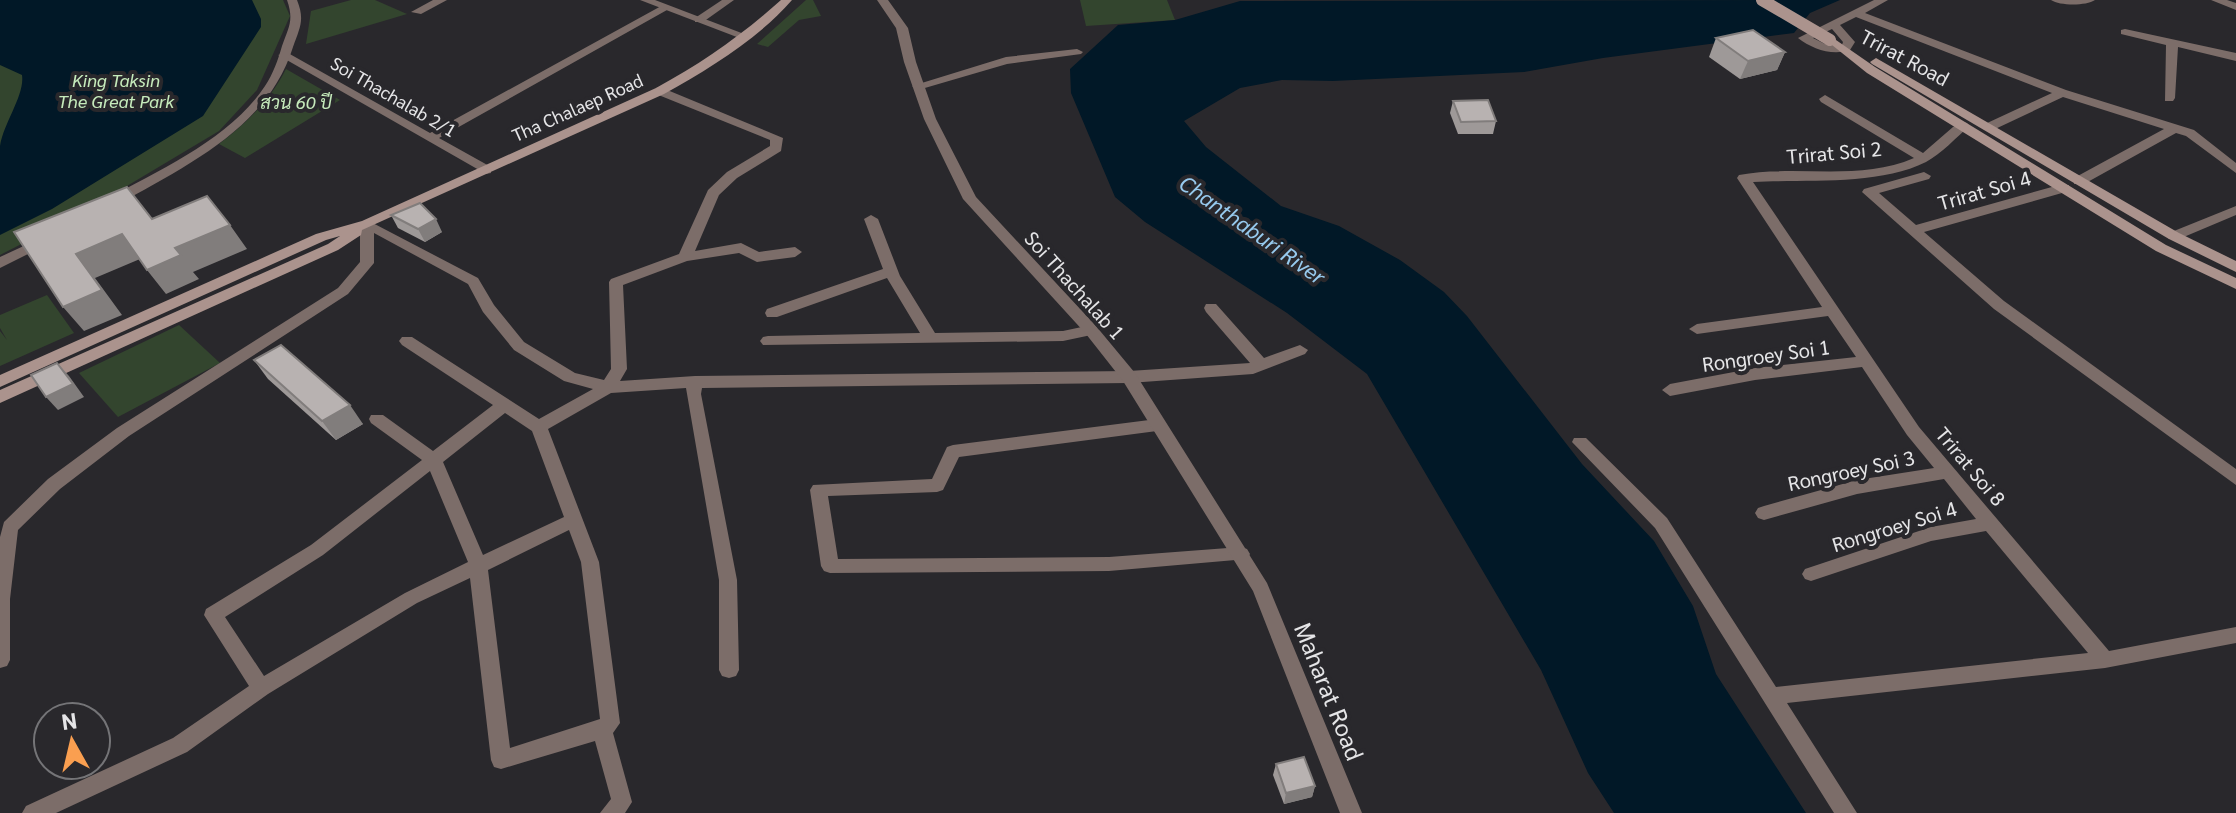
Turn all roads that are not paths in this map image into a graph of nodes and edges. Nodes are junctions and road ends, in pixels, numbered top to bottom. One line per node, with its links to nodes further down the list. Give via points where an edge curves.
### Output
1 (292, 0): 23 (street, via 298,16)
2 (442, 0): 14 (street)
3 (645, 0): 13 (street)
4 (729, 0): 16 (street)
5 (787, 0): 19 (main road, Tha Chalaep Road)
6 (882, 0): 25 (street, Soi Thachalab 1, via 902,28)
7 (1762, 0): 21 (main road, Trirat Road, bridge)
8 (1883, 0): 15 (street)
9 (2056, 0): 10 (street)
10 (2090, 0)
11 (2216, 0): 12 (street)
12 (2236, 7)
13 (663, 8): 16 (street); 33 (street)
14 (417, 12)
15 (1855, 13): 17 (street); 27 (street)
16 (699, 20): 19 (street)
17 (1833, 23): 21 (street, via 1849,42); 21 (street, via 1804,38 1822,47)
18 (2125, 32): 20 (street)
19 (746, 37): 26 (main road, Tha Chalaep Road)
20 (2172, 44): 24 (street); 28 (street)
21 (1839, 45): 30 (main road, Trirat Road); 31 (main road, Trirat Road)
22 (1077, 52): 25 (street, via 1006,61)
23 (284, 55): 33 (street, Soi Thachalab 2/1); 42 (street, via 269,89 232,128)
24 (2236, 57)
25 (918, 86): 58 (street, Soi Thachalab 1, via 970,199)
26 (660, 91): 36 (main road, Tha Chalaep Road); 49 (street, via 777,138 776,148 713,193)
27 (2062, 93): 31 (street); 32 (street)
28 (2169, 98)
29 (1825, 99): 34 (street)
30 (1963, 126): 34 (street, Trirat Soi 2); 40 (main road, Trirat Road)
31 (1989, 127): 39 (main road, Trirat Road)
32 (2175, 128): 35 (street, via 2190,133); 39 (street)
33 (431, 137): 36 (street, Soi Thachalab 2/1)
34 (1923, 158): 38 (street, Trirat Soi 2, via 1880,170)
35 (2236, 169)
36 (486, 170): 44 (main road, Tha Chalaep Road)
37 (1924, 176): 45 (street, via 1869,192)
38 (1744, 178): 55 (street, Trirat Soi 8)
39 (2079, 181): 47 (main road, Trirat Road)
40 (2064, 188): 45 (street, Trirat Soi 4); 53 (main road, Trirat Road, via 2161,248)
41 (2236, 210): 47 (street)
42 (94, 213)
43 (871, 219): 52 (street)
44 (367, 224): 66 (main road, Tha Chalaep Road, via 321,237); 68 (street, via 473,281 519,346 570,377); 70 (main road, Tha Chalaep Road, via 333,247); 87 (street, via 367,263 343,291 123,432 54,484 10,527)
45 (1915, 230): 78 (street, via 1999,305)
46 (55, 235): 50 (street)
47 (2174, 236): 51 (main road, Trirat Road)
48 (795, 252): 49 (street, via 761,258 733,248)
49 (685, 257): 68 (street, via 616,282 619,369)
50 (0, 263)
51 (2236, 267)
52 (891, 271): 56 (street); 59 (street)
53 (2236, 284)
54 (1211, 308): 64 (street)
55 (1834, 310): 57 (street); 63 (street, Trirat Soi 8)
56 (772, 313)
57 (1697, 329)
58 (1091, 330): 59 (street, via 1063,336); 65 (street, Soi Thachalab 1)
59 (930, 338): 61 (street)
60 (407, 341): 71 (street)
61 (768, 341)
62 (1300, 350): 64 (street)
63 (1868, 361): 69 (street, Rongroey Soi 1); 77 (street, Trirat Soi 8, via 1913,431)
64 (1261, 365): 65 (street)
65 (1129, 377): 67 (street); 73 (street, Soi Thachalab 1)
66 (0, 381)
67 (695, 382): 68 (street); 89 (street, via 728,580)
68 (608, 387): 74 (street)
69 (1670, 390)
70 (0, 397)
71 (503, 406): 74 (street); 76 (street)
72 (377, 419): 76 (street)
73 (1157, 425): 82 (street, Soi Thachalab 1); 82 (street, via 953,451 937,485 819,490 830,566 1109,564)
74 (539, 427): 80 (street)
75 (1580, 442): 91 (street, via 1661,523)
76 (434, 460): 83 (street); 90 (street, via 317,550 213,615)
77 (1948, 472): 79 (street, Rongroey Soi 3, via 1857,487); 81 (street, Trirat Soi 8)
78 (2236, 478)
79 (1764, 513)
80 (574, 520): 83 (street); 92 (street, via 590,562 610,723)
81 (1990, 523): 84 (street, Rongroey Soi 4, via 1931,534); 88 (street, Trirat Soi 8)
82 (1241, 554): 85 (street, Soi Thachalab 1)
83 (478, 565): 90 (street, via 411,598); 92 (street, via 501,760)
84 (1811, 574)
85 (1261, 588): 95 (street, Maharat Road)
86 (2236, 635): 88 (street)
87 (0, 660)
88 (2105, 660): 91 (street)
89 (729, 670)
90 (261, 688): 93 (street, via 180,745)
91 (1772, 696): 96 (street)
92 (602, 730): 94 (street, via 622,802)
93 (33, 813)
94 (611, 813)
95 (1351, 813)
96 (1846, 813)

